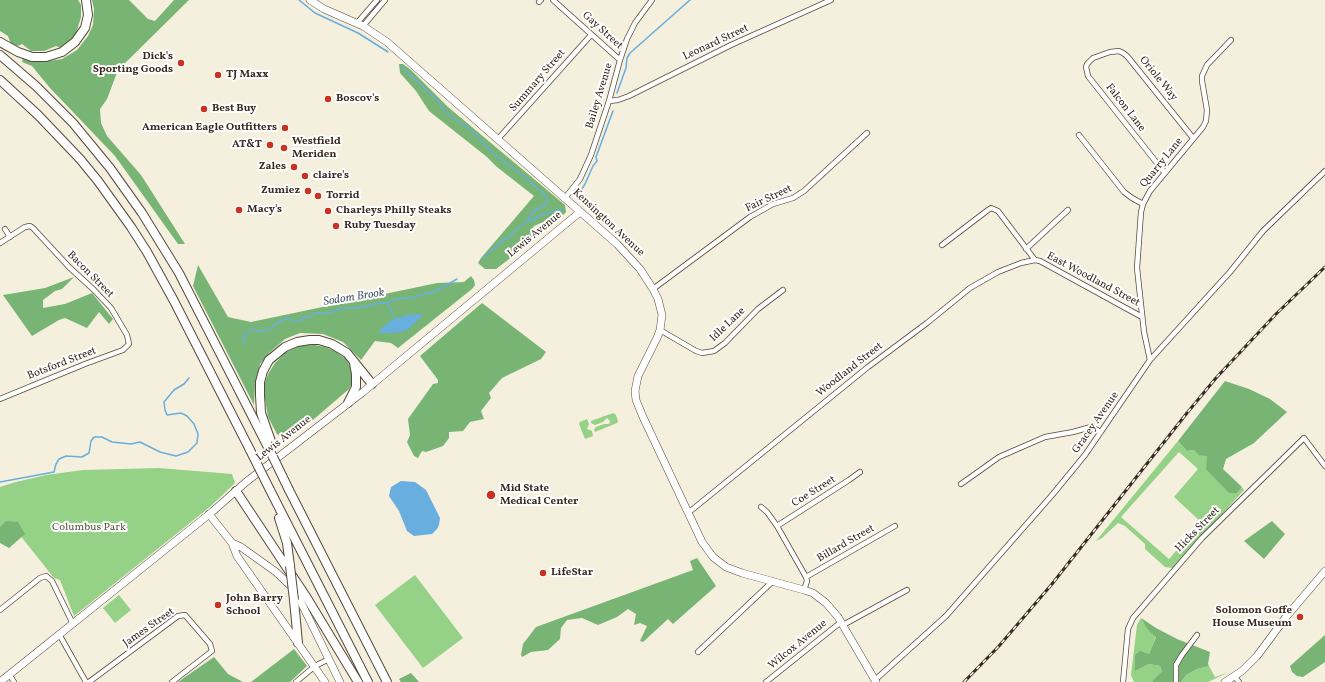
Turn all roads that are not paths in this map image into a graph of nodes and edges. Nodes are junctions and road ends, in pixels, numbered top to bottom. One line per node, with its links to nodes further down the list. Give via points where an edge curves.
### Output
1 (86, 0): 11 (highway, via 88,12 85,28 75,42 62,52 46,57 32,57)
2 (310, 0): 8 (main road, Kensington Avenue)
3 (377, 0): 8 (street)
4 (385, 0): 8 (street)
5 (553, 0): 9 (street, Gay Street)
6 (652, 0): 14 (street, Bailey Avenue, via 631,30)
7 (832, 0): 16 (street, Leonard Street, via 731,45 629,96)
8 (360, 25): 20 (main road, Kensington Avenue, via 388,42)
9 (591, 35): 14 (street, Gay Street); 20 (street, Summary Street)
10 (1231, 40): 19 (street, Quarry Lane, via 1204,70 1202,81 1207,116 1203,127)
11 (0, 42)
12 (0, 55): 44 (highway, via 36,86 72,123 110,168 142,212 177,269)
13 (1099, 56): 19 (street, Oriole Way, via 1115,51 1127,56); 22 (street, Falcon Lane, via 1087,64 1088,76)
14 (620, 60): 16 (street, Bailey Avenue)
15 (0, 80): 49 (highway, bridge, via 80,159 131,227 174,301)
16 (609, 101): 23 (street, Bailey Avenue, via 586,166 578,182)
17 (867, 133): 33 (street, Fair Street, via 804,191 750,217)
18 (1079, 135): 24 (street, via 1124,192)
19 (1193, 138): 22 (street, Quarry Lane)
20 (498, 139): 23 (main road, Kensington Avenue)
21 (1325, 171): 39 (street, Gracey Avenue, via 1263,232)
22 (1164, 172): 24 (street, Quarry Lane)
23 (565, 198): 26 (main road, Kensington Avenue)
24 (1143, 204): 35 (street, Quarry Lane, via 1137,261)
25 (1068, 210): 31 (street)
26 (580, 212): 33 (main road, Kensington Avenue, via 629,256); 40 (main road, Lewis Avenue)
27 (5, 229): 28 (street)
28 (10, 237): 29 (street); 37 (street, Bacon Street, via 25,227 33,228 110,308 127,335)
29 (0, 243)
30 (942, 245): 31 (street, via 991,208 998,211)
31 (1026, 249): 32 (street)
32 (1035, 260): 35 (street, East Woodland Street, via 1045,263); 51 (street, Woodland Street, via 998,272 970,288)
33 (653, 289): 36 (main road, Kensington Avenue, via 661,307)
34 (783, 290): 36 (street, Idle Lane, via 758,309 714,351 696,351)
35 (1142, 317): 39 (street, Quarry Lane)
36 (660, 330): 51 (main road, Kensington Avenue, via 638,376 636,400)
37 (128, 344): 41 (street, Botsford Street, via 123,350)
38 (353, 360): 40 (highway); 42 (highway, via 356,385); 44 (highway, via 336,346 316,340 297,342 277,352 264,369 260,386)
39 (1150, 360): 43 (street, Gracey Avenue)
40 (372, 384): 42 (main road, Lewis Avenue)
41 (0, 399)
42 (348, 403): 48 (main road, Lewis Avenue)
43 (1101, 432): 47 (street, via 1091,427 1045,437 999,458); 72 (street, Gracey Avenue, via 1053,494 946,616)
44 (266, 438): 82 (highway, bridge, via 273,449 272,457)
45 (1325, 466): 84 (street, Hicks Street, via 1304,438 1202,538 1133,618 1128,629)
46 (860, 472): 53 (street, Coe Street)
47 (961, 484)
48 (236, 491): 52 (main road, Lewis Avenue); 80 (highway, via 307,598)
49 (270, 493): 66 (highway, bridge, via 284,533); 81 (highway)
50 (761, 507): 53 (street)
51 (688, 513): 58 (main road, Kensington Avenue, via 707,550 719,562 734,570)
52 (209, 514): 55 (main road); 63 (main road, Lewis Avenue)
53 (777, 526): 57 (street)
54 (895, 526): 57 (street, Billard Street)
55 (232, 543): 66 (main road, via 235,552); 68 (main road, via 245,549 292,586)
56 (1325, 571): 71 (main road)
57 (806, 577): 59 (street)
58 (773, 581): 59 (main road, Kensington Avenue); 67 (street)
59 (804, 590): 62 (main road, Kensington Avenue, via 826,603)
60 (907, 590): 62 (street, Wilcox Avenue)
61 (0, 610): 63 (street, via 46,576 52,580)
62 (842, 623): 72 (main road, Kensington Avenue); 83 (street, Wilcox Avenue)
63 (73, 624): 64 (main road, Lewis Avenue)
64 (59, 634): 70 (main road, Lewis Avenue); 75 (street)
65 (1197, 635): 85 (street, via 1176,665)
66 (298, 643): 69 (main road)
67 (698, 652)
68 (329, 660): 69 (street); 79 (main road)
69 (315, 666): 77 (street); 78 (main road)
70 (9, 674): 73 (main road, Lewis Avenue); 74 (street)
71 (1237, 679): 86 (main road)
72 (875, 681)
73 (0, 682)
74 (14, 682)
75 (88, 682): 76 (street, James Street, via 182,615 188,617 210,644 212,651)
76 (172, 682)
77 (296, 682)
78 (325, 682)
79 (340, 682)
80 (358, 682)
81 (368, 682)
82 (387, 682)
83 (766, 682)
84 (1123, 682)
85 (1176, 682)
86 (1224, 682)

